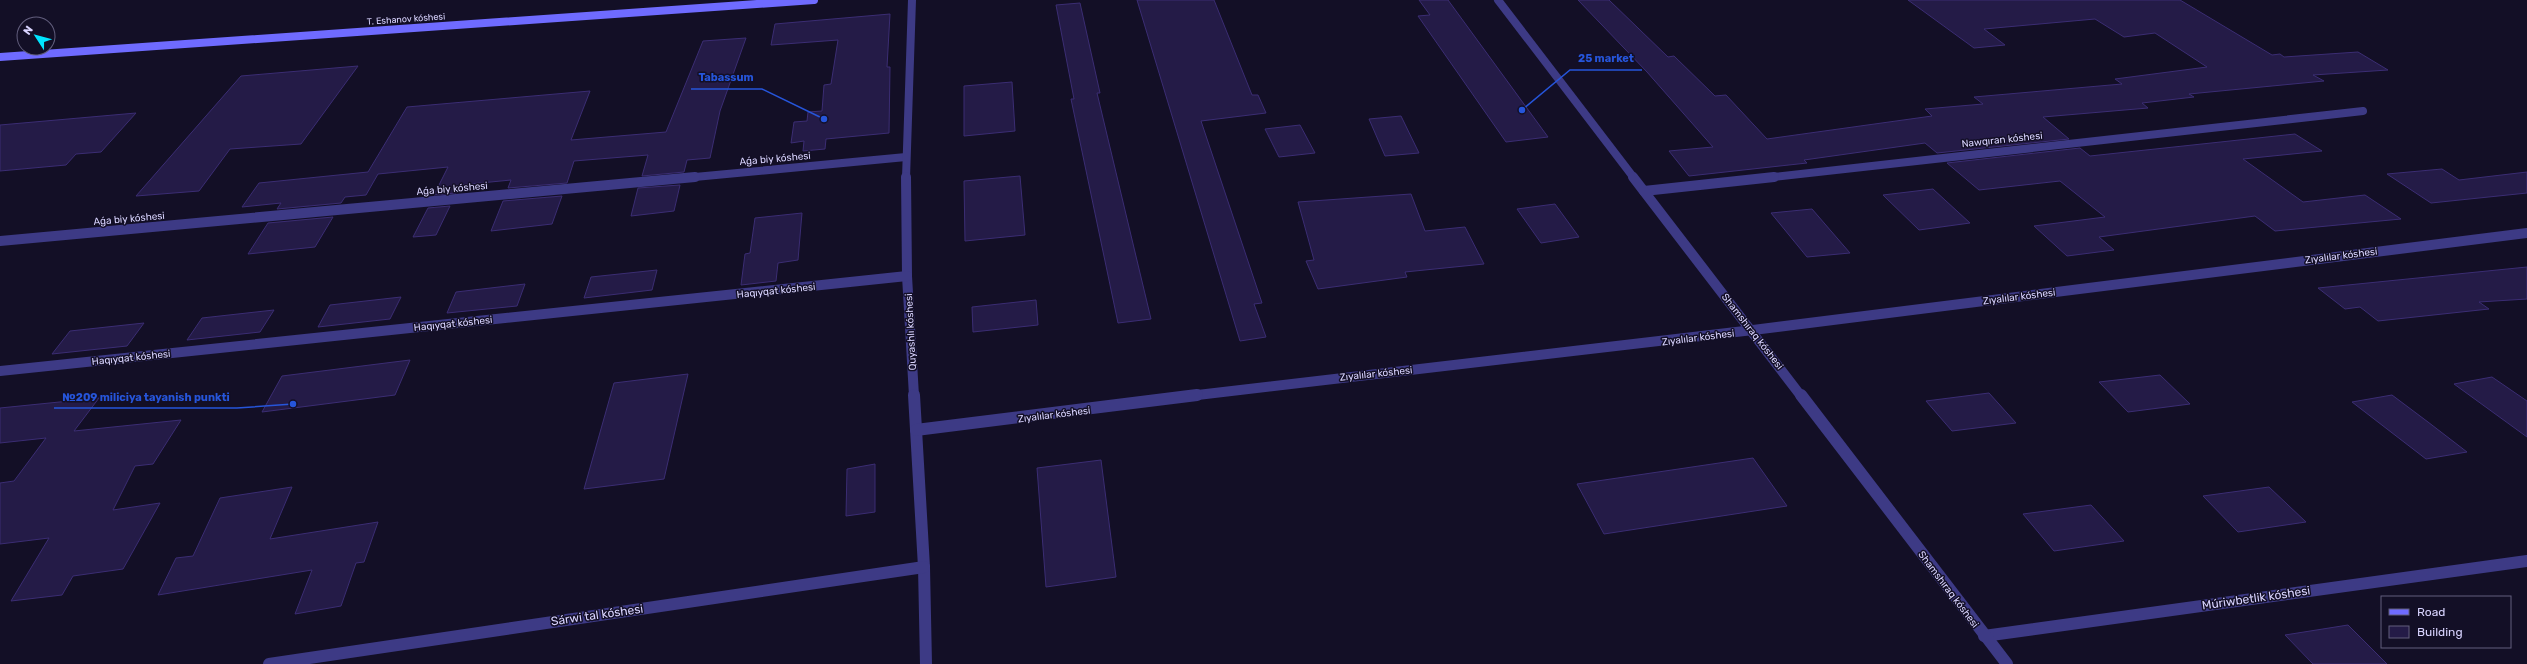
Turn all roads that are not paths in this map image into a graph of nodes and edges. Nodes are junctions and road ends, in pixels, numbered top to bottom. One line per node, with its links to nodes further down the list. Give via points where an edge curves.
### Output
1 (814, 0): 4 (main road, T. Eshanov kóshesi)
2 (912, 0): 6 (street, Quyashlı kóshesi)
3 (1498, 0): 7 (street, Shamshıraq kóshesi)
4 (0, 56)
5 (2364, 111): 7 (street, Nawqıran kóshesi)
6 (906, 157): 9 (street, Aǵa biy kóshesi); 10 (street, Quyashlı kóshesi)
7 (1644, 190): 11 (street, Shamshıraq kóshesi)
8 (2527, 233): 11 (street, Zıyalılar kóshesi)
9 (0, 241)
10 (907, 276): 12 (street, Haqıyqat kóshesi); 13 (street, Quyashlı kóshesi)
11 (1753, 330): 13 (street, Zıyalılar kóshesi, via 1299,382); 16 (street, Shamshıraq kóshesi)
12 (0, 371)
13 (916, 430): 15 (street, Quyashlı kóshesi)
14 (2527, 561): 16 (street, Múriwbetlik kóshesi)
15 (924, 567): 17 (street, Sárwi tal kóshesi); 18 (street, Quyashlı kóshesi)
16 (1984, 636): 19 (street, Shamshıraq kóshesi)
17 (270, 664)
18 (926, 664)
19 (2007, 664)

